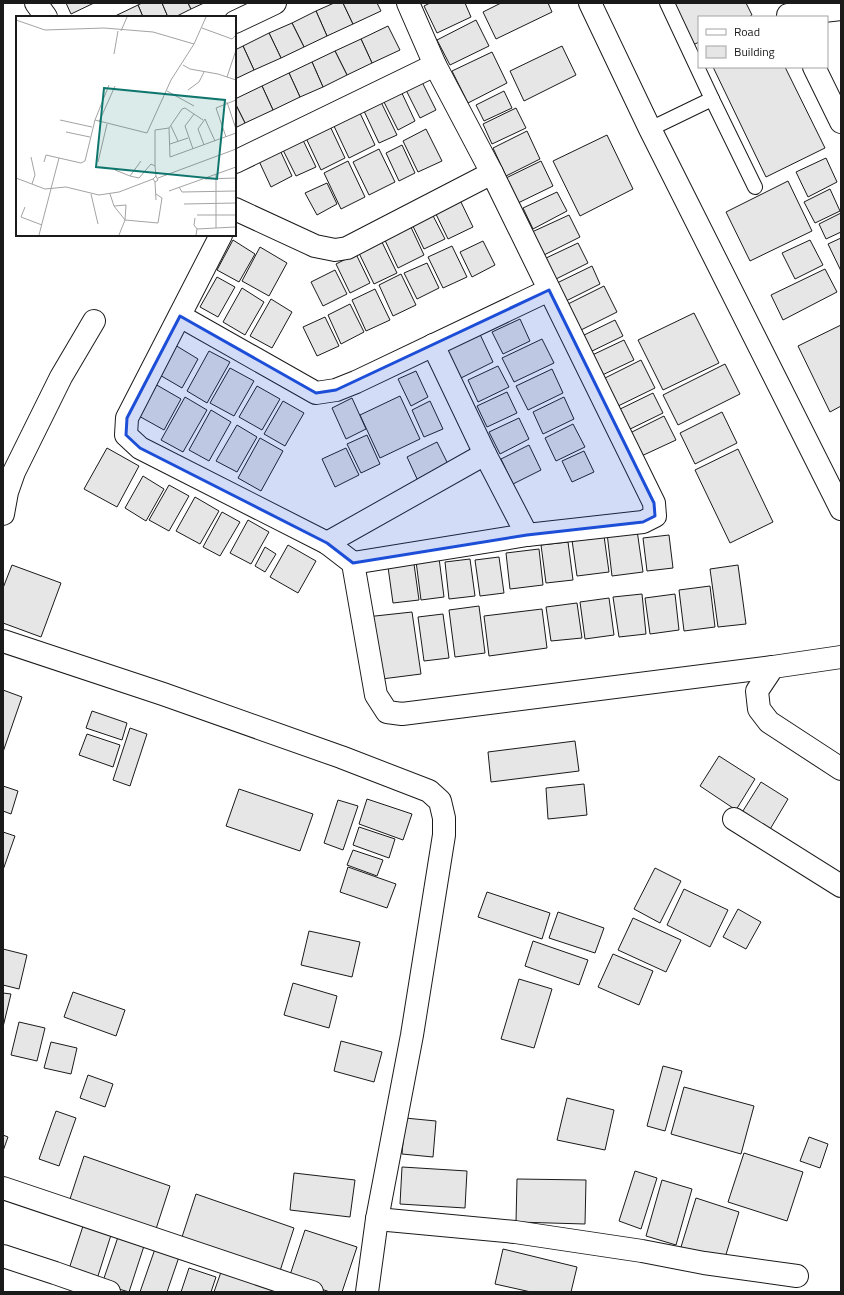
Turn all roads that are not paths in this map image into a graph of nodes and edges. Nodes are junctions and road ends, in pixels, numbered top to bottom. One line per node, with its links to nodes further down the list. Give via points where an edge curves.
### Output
1 (36, 3): 8 (street)
2 (276, 3): 9 (street)
3 (408, 3): 10 (street)
4 (590, 3): 14 (street)
5 (667, 3): 12 (lane)
6 (841, 9): 7 (street)
7 (787, 12)
8 (45, 16)
9 (236, 22)
10 (435, 65): 15 (street); 16 (street)
11 (814, 68): 13 (street)
12 (712, 99): 14 (lane); 17 (lane)
13 (841, 122)
14 (650, 129): 25 (street)
15 (236, 162)
16 (492, 173): 18 (street, via 347,248 335,250 315,246); 20 (street)
17 (755, 186)
18 (236, 209)
19 (220, 236): 21 (street)
20 (549, 290): 23 (street); 27 (street, via 654,503 655,516 643,522)
21 (180, 316): 23 (street, via 316,393 336,390); 28 (street, via 126,418 126,435 140,448)
22 (94, 320): 26 (street, via 61,377 14,472)
23 (433, 345): 24 (street)
24 (485, 454): 27 (street); 28 (street)
25 (841, 509)
26 (3, 514)
27 (527, 535): 29 (street)
28 (327, 544): 29 (street)
29 (353, 563): 32 (street, via 376,695 387,712 402,714)
30 (3, 641): 37 (street, via 341,756 429,790 440,801 444,835 412,1035)
31 (841, 657): 32 (street)
32 (773, 667): 33 (street, via 757,691 758,709 769,722)
33 (841, 769)
34 (734, 819): 35 (street)
35 (841, 886)
36 (3, 1188): 41 (street)
37 (377, 1219): 39 (street, via 515,1232); 42 (street)
38 (3, 1256): 40 (street)
39 (797, 1276)
40 (109, 1292)
41 (312, 1292)
42 (368, 1292)

